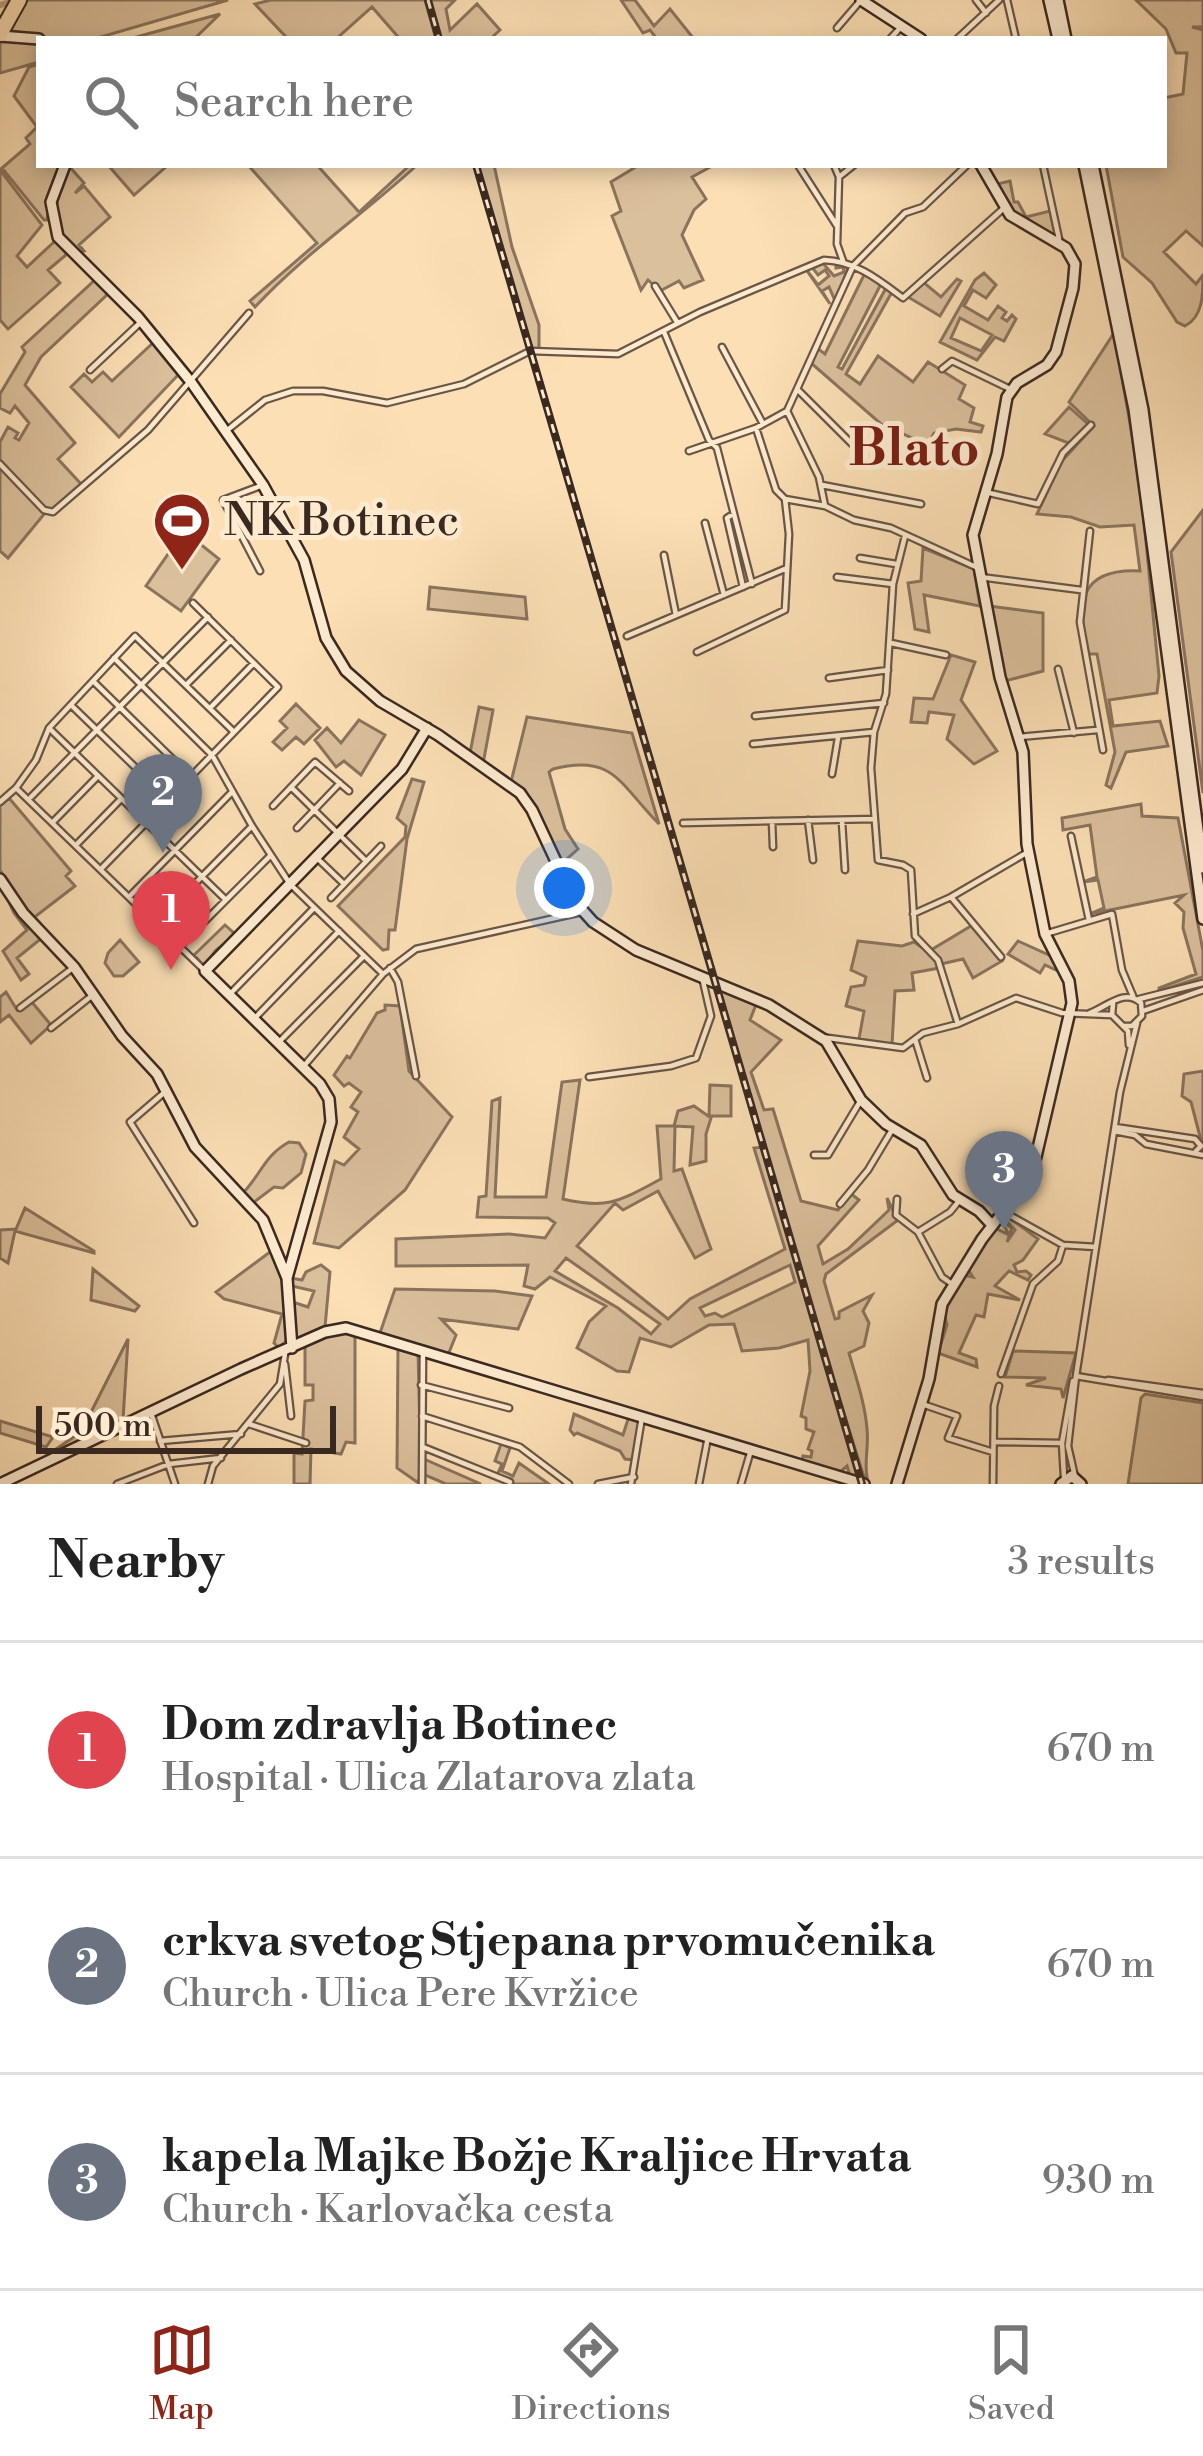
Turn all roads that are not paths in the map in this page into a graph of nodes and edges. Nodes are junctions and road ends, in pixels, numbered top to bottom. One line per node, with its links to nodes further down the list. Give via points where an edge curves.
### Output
1 (9, 0): 8 (highway)
2 (19, 0): 11 (highway)
3 (861, 0): 9 (street); 10 (main road)
4 (976, 0): 7 (street)
5 (1003, 0): 7 (street); 15 (street)
6 (1053, 0): 16 (main road)
7 (986, 13): 14 (street)
8 (0, 17)
9 (837, 28)
10 (900, 28): 12 (street); 13 (main road)
11 (0, 35): 17 (main road)
12 (893, 36)
13 (913, 36)
14 (961, 36)
15 (1015, 36)
16 (1061, 36)
17 (36, 40)
18 (64, 168): 37 (main road, via 51,202 58,237)
19 (800, 168): 29 (street)
20 (835, 168): 27 (street)
21 (850, 168): 27 (street)
22 (965, 168): 34 (street)
23 (983, 168): 28 (main road)
24 (1044, 168): 31 (street)
25 (1090, 168): 145 (main road, via 1144,410)
26 (1090, 168): 159 (main road, via 1142,461)
27 (838, 177): 29 (street)
28 (1004, 208): 31 (main road); 34 (street, via 903,298)
29 (837, 226): 30 (street)
30 (837, 244): 32 (street); 33 (street)
31 (1060, 245): 45 (main road, via 1076,273 1058,348)
32 (824, 260): 33 (street); 38 (street)
33 (843, 261): 34 (street)
34 (853, 266): 44 (street)
35 (655, 286): 38 (street)
36 (249, 313): 43 (street)
37 (142, 321): 42 (street); 43 (main road)
38 (679, 324): 39 (street)
39 (664, 332): 49 (street, via 618,354 530,351 464,384 395,402 308,390 277,395); 50 (street)
40 (722, 347): 48 (street)
41 (942, 369): 45 (street, via 952,361)
42 (90, 370)
43 (190, 382): 49 (main road); 53 (street, via 53,512)
44 (796, 389): 46 (street); 52 (street)
45 (1011, 390): 56 (main road)
46 (787, 411): 48 (street); 54 (street)
47 (1091, 425): 56 (street, via 1063,453 1038,504)
48 (760, 426): 50 (street); 57 (street)
49 (225, 432): 55 (main road)
50 (712, 444): 51 (street); 60 (street)
51 (689, 451)
52 (863, 455)
53 (0, 464)
54 (822, 484): 58 (street); 59 (street)
55 (263, 485): 68 (street, via 223,500); 99 (main road, via 304,560 338,660 375,698)
56 (985, 492): 69 (main road, via 973,530)
57 (785, 499): 59 (street); 67 (street)
58 (920, 504)
59 (825, 506): 63 (street)
60 (733, 514): 71 (street); 73 (street, via 727,518)
61 (705, 523): 75 (street)
62 (1090, 531): 74 (street)
63 (904, 536): 66 (street); 69 (street)
64 (664, 556): 77 (street)
65 (860, 558): 66 (street)
66 (896, 564): 72 (street)
67 (787, 568): 71 (street); 82 (street, via 785,610)
68 (260, 571)
69 (979, 572): 74 (street); 106 (main road)
70 (837, 577): 72 (street)
71 (752, 584): 73 (street)
72 (893, 584): 81 (street)
73 (742, 587): 75 (street)
74 (1084, 590): 101 (street, via 1080,622)
75 (724, 595): 77 (street)
76 (193, 603): 78 (street)
77 (676, 615): 79 (street)
78 (208, 617): 80 (street); 85 (street)
79 (627, 636)
80 (231, 640): 86 (street); 92 (street)
81 (891, 643): 83 (street); 88 (street)
82 (697, 652)
83 (946, 655)
84 (114, 658): 85 (street, via 135,636); 90 (street); 91 (street)
85 (163, 662): 91 (street); 92 (street)
86 (254, 663): 96 (street); 102 (street, via 278,687)
87 (1058, 669): 104 (street)
88 (888, 670): 89 (street); 93 (street)
89 (829, 678)
90 (93, 681): 94 (street); 95 (street)
91 (141, 685): 95 (street); 110 (street)
92 (186, 685): 96 (street)
93 (884, 703): 97 (street); 103 (street)
94 (71, 705): 98 (street); 100 (street)
95 (119, 707): 100 (street); 113 (street)
96 (210, 708): 102 (street)
97 (755, 716)
98 (49, 728): 109 (street); 116 (street)
99 (427, 728): 134 (main road, via 402,769); 157 (main road, via 524,797)
100 (97, 730): 109 (street); 121 (street)
101 (1100, 730): 104 (street); 108 (street)
102 (234, 732): 110 (street)
103 (874, 732): 105 (street); 125 (street)
104 (1074, 733): 106 (street)
105 (838, 736): 107 (street); 111 (street)
106 (1019, 737): 140 (main road)
107 (752, 744)
108 (1103, 750)
109 (75, 753): 112 (street); 119 (street)
110 (212, 755): 113 (street); 118 (street)
111 (832, 774)
112 (98, 776): 120 (street); 129 (street)
113 (190, 777): 121 (street)
114 (340, 783): 115 (street, via 315,762); 117 (street); 124 (street)
115 (291, 787): 123 (street); 124 (street)
116 (16, 788): 119 (street); 122 (street)
117 (349, 791)
118 (232, 792): 132 (street); 139 (street)
119 (29, 799): 129 (street)
120 (121, 799): 130 (street); 136 (street)
121 (169, 800): 130 (street)
122 (0, 802)
123 (273, 806)
124 (314, 810): 133 (street); 134 (street)
125 (877, 819): 127 (street); 158 (street, via 878,860 912,873)
126 (808, 820): 127 (street); 128 (street); 143 (street)
127 (842, 820): 147 (street)
128 (772, 821): 131 (street); 138 (street)
129 (53, 822): 136 (street)
130 (146, 823): 139 (street); 146 (street)
131 (683, 823)
132 (252, 826): 141 (street); 148 (street)
133 (297, 828)
134 (339, 834): 142 (main road); 144 (street)
135 (1071, 836): 160 (street)
136 (76, 844): 146 (street)
137 (381, 846): 144 (street)
138 (773, 848)
139 (174, 850): 148 (street); 152 (street)
140 (1028, 852): 153 (street); 163 (main road)
141 (271, 854): 150 (street); 155 (street)
142 (316, 857): 150 (main road); 151 (street)
143 (813, 860)
144 (366, 861): 151 (street)
145 (1203, 868)
146 (101, 869): 152 (street)
147 (845, 870)
148 (201, 876): 155 (street); 161 (street)
149 (0, 879): 167 (main road)
150 (290, 884): 156 (street); 170 (main road)
151 (344, 884): 154 (street)
152 (129, 897): 161 (street)
153 (951, 897): 158 (street); 166 (street)
154 (331, 898)
155 (226, 901): 164 (street)
156 (314, 908): 162 (street); 175 (street)
157 (582, 912): 168 (street, via 423,946); 172 (main road, via 636,950)
158 (913, 914): 185 (street, via 915,936 938,960)
159 (1203, 919)
160 (1089, 920): 163 (street); 169 (street, via 1112,914)
161 (156, 923): 164 (street)
162 (339, 931): 165 (street); 184 (street)
163 (1046, 934): 182 (main road, via 1071,987)
164 (180, 946): 170 (street)
165 (364, 956): 171 (street); 191 (street)
166 (1001, 956)
167 (74, 967): 174 (main road); 179 (street)
168 (390, 968): 171 (street); 194 (street)
169 (1122, 970): 176 (street); 177 (street)
170 (205, 971): 175 (main road)
171 (383, 974): 193 (street)
172 (703, 980): 189 (main road, via 769,1005); 195 (street, via 711,1016 696,1058)
173 (1203, 985): 177 (street); 180 (street)
174 (94, 994): 188 (street); 197 (main road)
175 (229, 995): 184 (main road)
176 (1120, 997): 177 (street); 178 (street)
177 (1136, 998): 180 (street)
178 (1113, 1004): 181 (street); 183 (street)
179 (20, 1008)
180 (1143, 1012): 186 (street)
181 (1090, 1013): 182 (street); 183 (street)
182 (1071, 1014): 185 (street, via 1016,998); 208 (main road, via 1041,1145)
183 (1112, 1016): 187 (street)
184 (254, 1019): 191 (main road)
185 (958, 1024): 190 (street)
186 (1137, 1024): 187 (street); 192 (street)
187 (1123, 1026): 192 (street)
188 (51, 1028)
189 (821, 1037): 190 (street, via 897,1049); 198 (main road)
190 (915, 1039): 196 (street)
191 (278, 1043): 193 (main road)
192 (1129, 1055): 200 (street)
193 (303, 1067): 213 (main road, via 327,1094 332,1116)
194 (416, 1076)
195 (590, 1077)
196 (927, 1078)
197 (166, 1091): 209 (street, via 130,1122); 212 (main road, via 195,1147)
198 (861, 1100): 199 (main road); 204 (street, via 826,1157)
199 (893, 1129): 206 (main road, via 922,1146); 207 (street)
200 (1114, 1129): 201 (street); 202 (street); 215 (street)
201 (1145, 1132): 202 (street); 203 (street, via 1196,1139)
202 (1141, 1140): 203 (street)
203 (1201, 1151)
204 (814, 1155)
205 (897, 1199): 211 (street, via 896,1215)
206 (959, 1201): 210 (main road); 211 (street)
207 (840, 1204)
208 (1004, 1212): 210 (main road); 214 (street)
209 (194, 1222)
210 (992, 1225): 217 (main road)
211 (918, 1232): 217 (street)
212 (269, 1233): 213 (main road); 216 (main road)
213 (297, 1242): 216 (main road)
214 (1063, 1245): 215 (street); 221 (street, via 1033,1284)
215 (1096, 1247): 222 (street)
216 (287, 1279): 218 (main road)
217 (953, 1285): 226 (main road)
218 (288, 1349): 219 (main road, via 348,1328); 220 (street); 228 (main road)
219 (423, 1350): 223 (street); 231 (main road)
220 (285, 1364): 229 (street); 232 (street, via 280,1384)
221 (1001, 1374)
222 (1076, 1376): 225 (street); 238 (street); 246 (street)
223 (421, 1385): 227 (street); 230 (street)
224 (1000, 1386): 236 (street)
225 (1203, 1395)
226 (922, 1404): 241 (street, via 957,1416 948,1438); 248 (main road)
227 (509, 1408)
228 (150, 1412): 235 (street); 249 (main road)
229 (291, 1416)
230 (422, 1416): 239 (street); 254 (street, via 520,1447)
231 (642, 1417): 234 (main road); 244 (street)
232 (249, 1424): 233 (street); 237 (street)
233 (241, 1434): 235 (street); 242 (street)
234 (708, 1437): 240 (main road); 256 (street)
235 (160, 1442): 243 (street)
236 (993, 1442): 238 (street); 241 (street)
237 (306, 1443)
238 (1062, 1443): 246 (street)
239 (424, 1447): 247 (street); 253 (street)
240 (751, 1450): 245 (main road); 257 (street)
241 (993, 1452): 259 (street)
242 (220, 1458): 243 (street); 252 (street)
243 (169, 1464): 250 (street); 251 (street)
244 (633, 1480): 255 (street)
245 (836, 1480): 258 (main road)
246 (1070, 1481)
247 (510, 1482)
248 (899, 1482)
249 (0, 1484)
250 (117, 1484)
251 (176, 1484)
252 (208, 1484)
253 (422, 1484)
254 (569, 1484)
255 (598, 1484)
256 (699, 1484)
257 (741, 1484)
258 (864, 1484)
259 (993, 1484)

